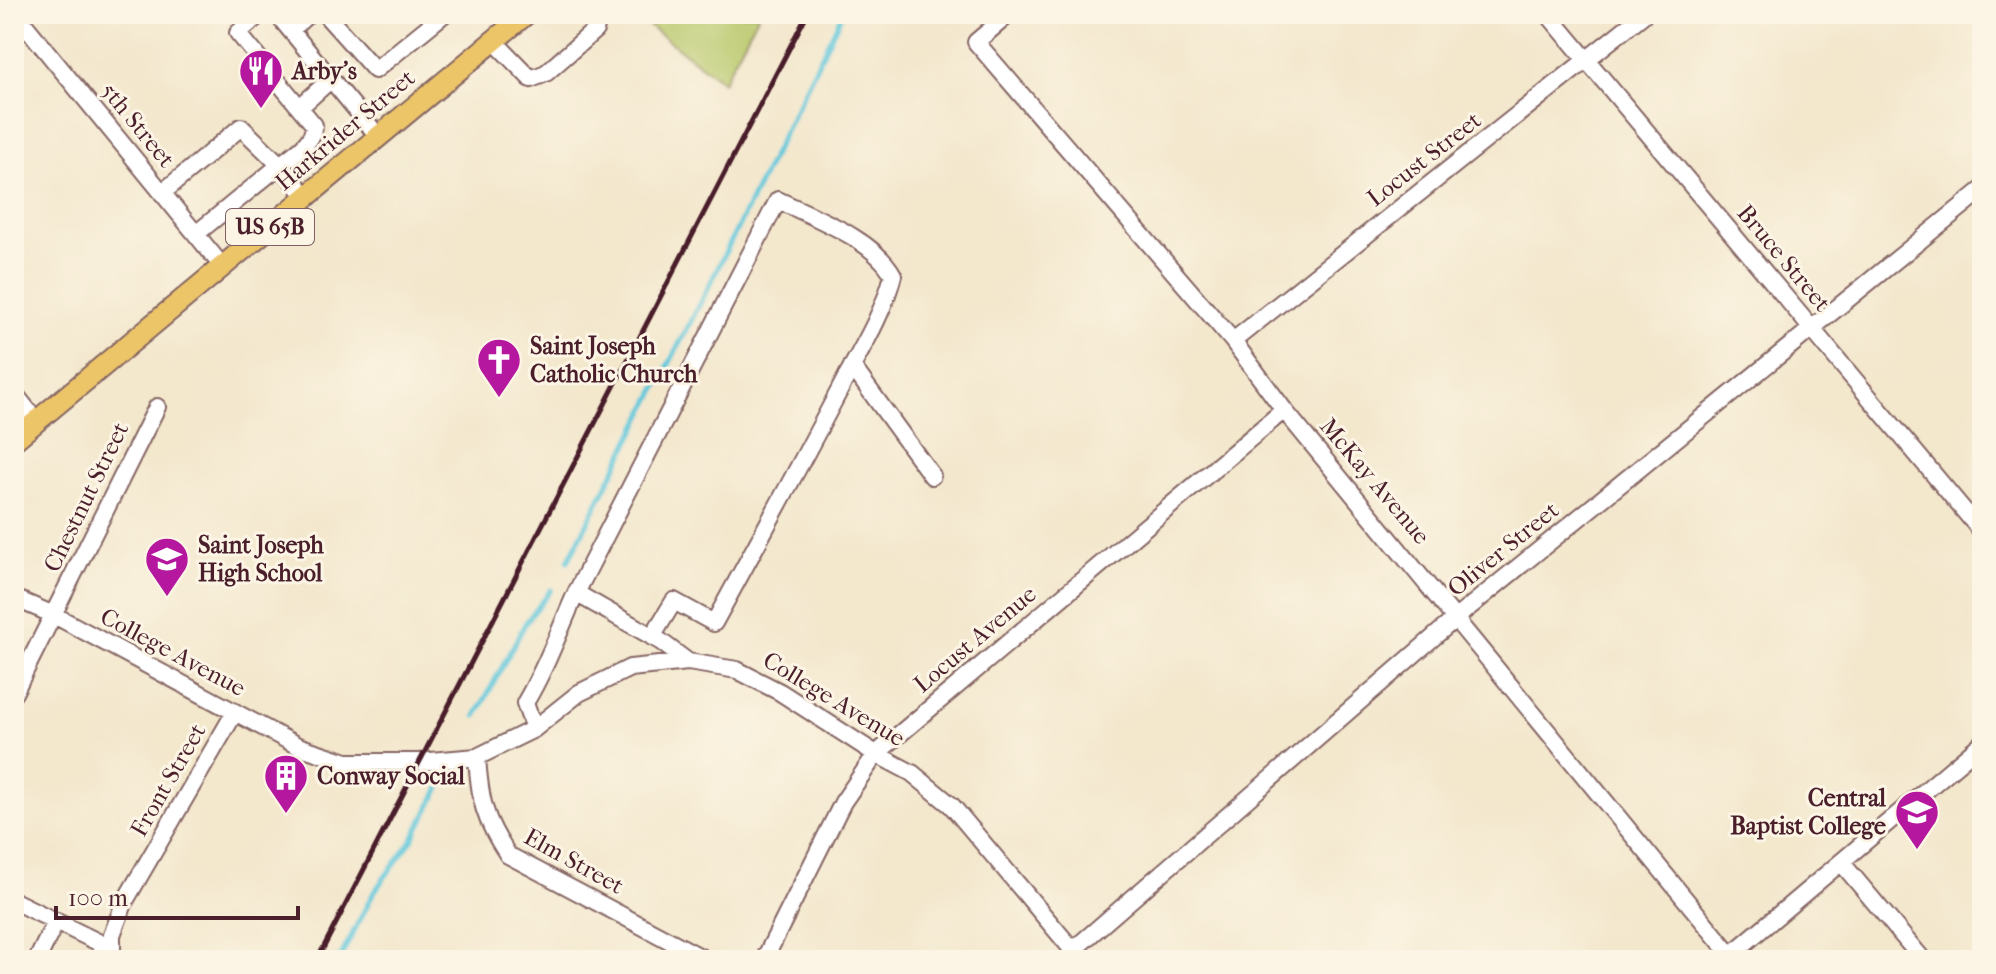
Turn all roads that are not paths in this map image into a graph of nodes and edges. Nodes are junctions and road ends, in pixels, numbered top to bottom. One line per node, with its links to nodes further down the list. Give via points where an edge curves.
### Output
1 (16, 14): 20 (street, 5th Street)
2 (260, 14): 16 (street, via 238,33)
3 (277, 14): 12 (street)
4 (308, 14): 12 (street)
5 (325, 14): 6 (street, via 375,70)
6 (444, 14)
7 (597, 14): 13 (street, via 595,30 546,73 531,79)
8 (1009, 14): 25 (street, McKay Avenue, via 976,42)
9 (1548, 14): 14 (street, Bruce Street)
10 (1644, 14): 14 (street, Locust Street)
11 (515, 17): 13 (main road, Harkrider Street / US 65B)
12 (291, 30): 15 (street)
13 (494, 41): 17 (main road, Harkrider Street / US 65B)
14 (1588, 61): 24 (street, Bruce Street); 25 (street, Locust Street)
15 (331, 79): 16 (street); 17 (street)
16 (300, 107): 18 (street, via 314,125 314,134)
17 (378, 136): 21 (main road, Harkrider Street / US 65B)
18 (280, 165): 20 (street, via 241,127); 21 (street); 22 (street)
19 (1982, 190): 24 (street, Oliver Street)
20 (162, 193): 22 (street, 5th Street)
21 (306, 196): 23 (main road, Harkrider Street / US 65B)
22 (196, 234): 23 (street, 5th Street)
23 (222, 266): 30 (main road, Harkrider Street / US 65B)
24 (1812, 329): 33 (street, Bruce Street); 37 (street, Oliver Street)
25 (1233, 341): 29 (street, McKay Avenue)
26 (852, 366): 32 (street); 34 (street, via 893,275 851,236 778,200); 38 (street, via 714,623 674,601)
27 (14, 393): 30 (street)
28 (157, 407): 36 (street, Chestnut Street)
29 (1284, 410): 37 (street, McKay Avenue); 44 (street, Locust Avenue)
30 (37, 422): 31 (main road, Harkrider Street / US 65B)
31 (14, 440)
32 (932, 476)
33 (1982, 532)
34 (576, 593): 38 (street); 42 (street, via 546,668 525,703)
35 (14, 598): 36 (street, College Avenue)
36 (54, 615): 40 (street, Chestnut Street); 41 (street, College Avenue)
37 (1457, 617): 50 (street, Oliver Street); 51 (street, McKay Avenue)
38 (652, 637): 39 (street)
39 (688, 662): 42 (street, College Avenue, via 630,668 579,693); 44 (street, College Avenue, via 737,670)
40 (14, 693)
41 (235, 712): 45 (street, College Avenue, via 298,746 347,762); 49 (street, Front Street, via 125,901 115,923)
42 (534, 729): 45 (street, College Avenue)
43 (1982, 743): 46 (street)
44 (876, 754): 50 (street, College Avenue, via 912,773 952,806); 54 (street, Locust Avenue, via 843,802)
45 (477, 757): 53 (street, Elm Street, via 489,826 508,855)
46 (1841, 862): 51 (street); 55 (street)
47 (14, 901): 48 (street)
48 (56, 921): 49 (street); 52 (street)
49 (111, 954)
50 (1074, 957)
51 (1728, 957)
52 (37, 960)
53 (706, 960)
54 (764, 960)
55 (1923, 960)

